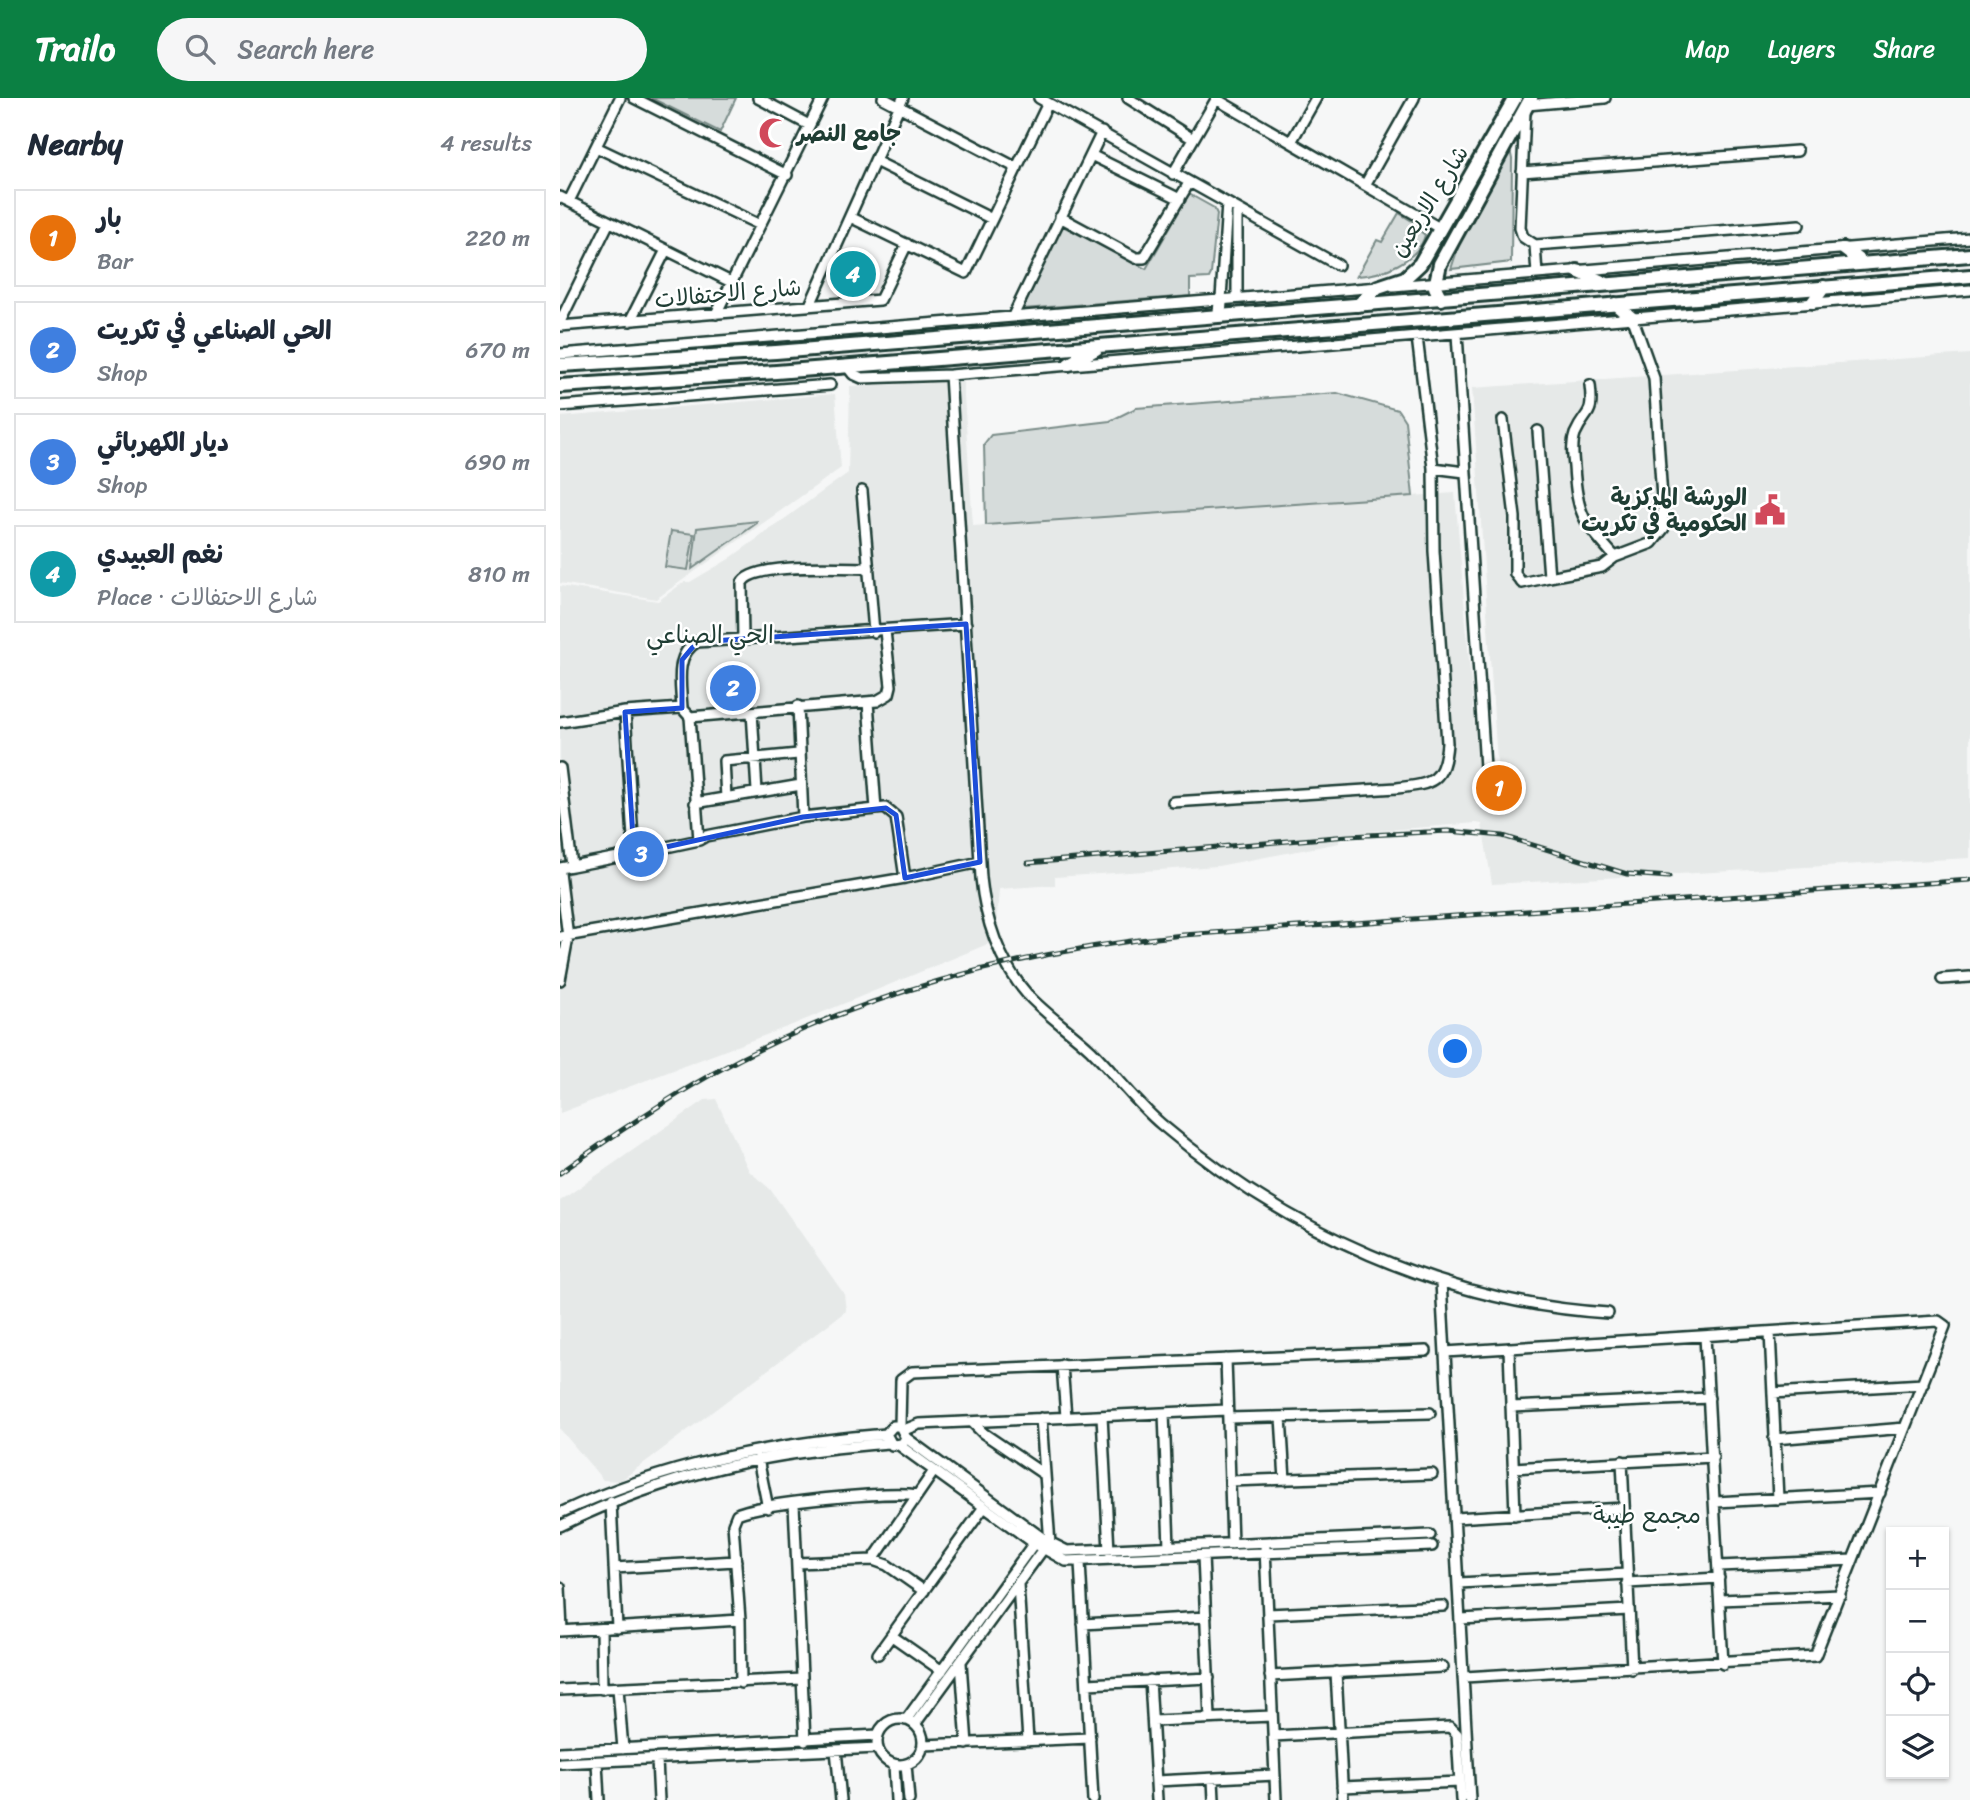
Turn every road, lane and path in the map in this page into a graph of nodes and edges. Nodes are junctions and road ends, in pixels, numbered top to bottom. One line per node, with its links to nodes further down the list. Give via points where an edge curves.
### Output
1 (620, 98): 19 (street)
2 (634, 98): 26 (street)
3 (758, 98): 15 (street)
4 (823, 98): 15 (street)
5 (883, 98): 12 (street)
6 (1039, 98): 14 (street)
7 (1128, 98): 17 (street)
8 (1316, 98): 18 (street)
9 (1414, 98): 28 (street)
10 (1605, 98): 13 (street)
11 (1216, 99): 17 (street); 18 (street)
12 (901, 102): 22 (street); 23 (street)
13 (1525, 102): 24 (street); 39 (main road, شارع الاربعين); 51 (main road, شارع الاربعين, via 1440,264)
14 (1048, 103): 16 (street); 23 (street)
15 (809, 125): 26 (street)
16 (1102, 132): 21 (street); 25 (street)
17 (1193, 139): 25 (street)
18 (1291, 142): 28 (street)
19 (596, 147): 29 (street); 37 (street)
20 (1797, 151): 24 (street)
21 (1091, 155): 30 (street); 34 (street)
22 (875, 161): 33 (street); 35 (street)
23 (1017, 168): 35 (street)
24 (1522, 172): 42 (street, via 1521,233)
25 (1173, 174): 27 (street)
26 (787, 175): 37 (street)
27 (1189, 183): 30 (street); 31 (street)
28 (1365, 185): 39 (street)
29 (564, 199): 36 (street)
30 (1181, 199): 34 (street, via 1144,258 1136,258)
31 (1227, 203): 32 (street); 58 (street)
32 (1237, 209): 47 (street); 57 (street)
33 (850, 217): 41 (street); 62 (street)
34 (1060, 217): 65 (street)
35 (992, 219): 41 (street, via 967,273)
36 (609, 222): 44 (street); 69 (street)
37 (760, 225): 52 (street)
38 (1799, 225): 42 (street)
39 (1441, 229): 55 (main road, شارع الاربعين, via 1413,271)
40 (1970, 238): 43 (street)
41 (907, 244): 62 (street, شارع الاحتفالات, via 880,300)
42 (1535, 245): 49 (street)
43 (1844, 248): 46 (main road); 48 (street)
44 (666, 250): 52 (street); 68 (street)
45 (1970, 255): 46 (main road)
46 (1861, 262): 53 (main road)
47 (1338, 265)
48 (1577, 271): 49 (street); 53 (main road)
49 (1537, 274): 51 (street)
50 (1970, 276): 54 (main road)
51 (1435, 282): 55 (street); 59 (main road, شارع الاربعين)
52 (733, 284): 64 (street)
53 (1610, 286): 59 (main road)
54 (1824, 287): 60 (main road); 61 (main road)
55 (1378, 288): 57 (street); 63 (main road, شارع الاربعين)
56 (1970, 290): 60 (street)
57 (1237, 298): 58 (street)
58 (1222, 299): 65 (street); 66 (main road)
59 (1441, 299): 63 (main road)
60 (1813, 302): 67 (street)
61 (1615, 304): 67 (main road); 72 (main road)
62 (810, 305): 64 (street, شارع الاحتفالات)
63 (1358, 305): 66 (main road)
64 (716, 314): 68 (street, شارع الاحتفالات)
65 (1013, 316): 74 (street)
66 (1219, 316): 73 (main road)
67 (1633, 319): 70 (street); 89 (street, via 1655,381 1664,528 1652,543)
68 (630, 321): 69 (street, شارع الاحتفالات)
69 (560, 324)
70 (1457, 334): 71 (street); 87 (street)
71 (1418, 337): 75 (street); 86 (street)
72 (1101, 346): 75 (main road); 77 (main road)
73 (776, 352): 76 (main road); 78 (main road)
74 (560, 354)
75 (1069, 364): 79 (street)
76 (560, 365)
77 (847, 366): 78 (main road); 79 (street, via 862,378)
78 (776, 372): 82 (main road)
79 (950, 375): 92 (street)
80 (830, 385): 83 (street)
81 (1590, 385): 89 (street, via 1592,410 1572,445 1576,501 1587,525)
82 (560, 386)
83 (560, 406)
84 (1503, 420): 91 (street, via 1515,517 1516,574 1522,583)
85 (1538, 431): 91 (street)
86 (1433, 468): 87 (street); 110 (street, via 1447,743 1439,777 1427,785 1397,788)
87 (1465, 472): 106 (street)
88 (862, 491): 90 (street)
89 (1615, 557): 91 (street, via 1602,567)
90 (869, 568): 94 (street); 95 (street, via 747,575 742,583)
91 (1549, 577)
92 (965, 624): 93 (street); 116 (street)
93 (885, 631): 94 (street); 96 (street, via 891,690 881,700)
94 (874, 632): 95 (street)
95 (743, 638): 98 (street, via 705,640 688,647 682,660)
96 (869, 702): 97 (street); 112 (street)
97 (798, 706): 100 (street); 103 (street)
98 (682, 708): 99 (street); 101 (street)
99 (625, 712): 102 (street); 115 (street)
100 (752, 712): 101 (street); 104 (street)
101 (690, 717): 111 (street)
102 (560, 722)
103 (798, 754): 104 (street); 107 (street)
104 (754, 759): 108 (street); 109 (street, via 724,761)
105 (560, 768): 117 (street)
106 (1486, 783)
107 (801, 785): 108 (street); 113 (street)
108 (757, 791): 109 (street)
109 (726, 798): 111 (street)
110 (1173, 802)
111 (695, 803): 114 (street)
112 (876, 808): 113 (street); 119 (street, via 885,808 896,817)
113 (803, 817): 114 (street)
114 (699, 840): 115 (street)
115 (634, 854): 117 (street)
116 (980, 862): 119 (street); 124 (street, via 985,910 1009,969 1027,994 1092,1051 1160,1124 1290,1216)
117 (572, 866): 118 (street)
118 (560, 870): 120 (street)
119 (905, 878): 120 (street)
120 (564, 937): 123 (street)
121 (1970, 977): 122 (street)
122 (1942, 979)
123 (560, 980)
124 (1441, 1282): 125 (street, via 1539,1306); 130 (street)
125 (1608, 1313)
126 (1770, 1332): 127 (street); 133 (street, via 1941,1322 1945,1329); 134 (street)
127 (1705, 1336): 128 (street); 135 (street)
128 (1509, 1348): 130 (street); 136 (street)
129 (1426, 1351): 131 (street)
130 (1445, 1352): 170 (street)
131 (1226, 1359): 132 (street); 139 (street)
132 (1062, 1365): 142 (street); 146 (street, via 909,1372 900,1383)
133 (1923, 1384): 134 (street); 145 (street)
134 (1773, 1394): 147 (street)
135 (1709, 1398): 136 (street); 149 (street)
136 (1511, 1408): 152 (street)
137 (1164, 1413): 139 (street); 140 (street); 178 (street)
138 (1430, 1413): 141 (street)
139 (1227, 1414): 141 (street); 158 (street)
140 (1102, 1416): 142 (street); 179 (street)
141 (1281, 1416): 157 (street)
142 (1066, 1417): 143 (street)
143 (1041, 1418): 144 (street); 156 (street)
144 (972, 1422): 146 (street, via 915,1425); 156 (street)
145 (1906, 1428): 147 (street); 159 (street)
146 (897, 1436): 148 (street); 153 (street); 176 (street)
147 (1774, 1439): 161 (street)
148 (845, 1442): 150 (street); 154 (street, via 768,1446)
149 (1713, 1457): 151 (street); 163 (street)
150 (758, 1459): 154 (street); 166 (street)
151 (1622, 1461): 152 (street); 167 (street)
152 (1513, 1468): 169 (street)
153 (934, 1471): 160 (street); 165 (street)
154 (683, 1472): 162 (street); 168 (street, via 619,1488)
155 (1432, 1474): 157 (street)
156 (1045, 1475): 176 (street)
157 (1285, 1479): 158 (street)
158 (1230, 1482): 175 (street)
159 (1880, 1493): 161 (street); 183 (street)
160 (917, 1495): 164 (street, via 889,1493); 182 (street)
161 (1778, 1499): 163 (street)
162 (611, 1502): 171 (street); 188 (street)
163 (1716, 1503): 187 (street)
164 (794, 1504): 166 (street); 186 (street)
165 (984, 1507): 173 (street); 194 (street)
166 (768, 1508): 184 (street, via 740,1512 735,1517)
167 (1623, 1508): 169 (street); 190 (street)
168 (560, 1513)
169 (1515, 1515): 170 (street)
170 (1455, 1518): 191 (street)
171 (560, 1526)
172 (1430, 1535): 174 (street)
173 (1034, 1542): 176 (street); 213 (street)
174 (1265, 1542): 175 (street); 180 (street)
175 (1232, 1544): 178 (street)
176 (1047, 1546): 179 (street, via 1073,1552); 185 (street, via 1059,1559); 192 (street)
177 (1432, 1546): 180 (street)
178 (1169, 1547): 179 (street)
179 (1110, 1551)
180 (1266, 1553): 181 (street); 199 (street)
181 (1203, 1556): 185 (street); 200 (street)
182 (873, 1560): 186 (street); 194 (street)
183 (1853, 1560): 187 (street); 195 (street)
184 (736, 1561): 188 (street); 202 (street)
185 (1080, 1562): 203 (street)
186 (797, 1563): 218 (street)
187 (1719, 1566): 189 (street)
188 (614, 1567): 204 (street)
189 (1720, 1578): 190 (street); 196 (street)
190 (1627, 1579): 191 (street); 198 (street)
191 (1459, 1583): 201 (street)
192 (1018, 1584): 209 (street); 234 (street)
193 (560, 1587): 206 (street)
194 (924, 1591): 207 (street)
195 (1840, 1595): 196 (street); 210 (street, via 1815,1657)
196 (1720, 1600): 210 (street)
197 (1443, 1606): 199 (street)
198 (1629, 1610): 201 (street); 212 (street)
199 (1268, 1614): 215 (street)
200 (1206, 1617): 203 (street); 217 (street)
201 (1461, 1619): 216 (street)
202 (740, 1620): 204 (street); 220 (street)
203 (1083, 1624): 221 (street)
204 (617, 1628): 205 (street)
205 (601, 1629): 206 (street); 223 (street)
206 (561, 1631)
207 (892, 1636): 208 (street); 213 (street)
208 (878, 1654)
209 (961, 1663): 228 (street); 235 (street)
210 (1723, 1664): 212 (street)
211 (1443, 1667): 214 (street)
212 (1632, 1669): 216 (street)
213 (942, 1671): 228 (street)
214 (1336, 1672): 215 (street); 229 (street)
215 (1270, 1676): 225 (street)
216 (1465, 1677): 263 (street)
217 (1209, 1678): 219 (street); 226 (street)
218 (802, 1679): 220 (street); 233 (street)
219 (1150, 1680): 221 (street); 227 (street)
220 (741, 1683): 222 (street)
221 (1087, 1684): 232 (street)
222 (618, 1688): 223 (street); 238 (street)
223 (601, 1689): 224 (street)
224 (560, 1690)
225 (1272, 1716): 226 (street); 231 (street)
226 (1210, 1718): 227 (street)
227 (1153, 1721): 249 (street)
228 (910, 1722): 230 (street, via 891,1721); 236 (street, via 922,1736)
229 (1339, 1733): 231 (street); 250 (street, via 1450,1727 1457,1734); 251 (street)
230 (878, 1735): 233 (street); 237 (street)
231 (1273, 1736): 247 (street)
232 (1090, 1738): 234 (street); 257 (street)
233 (805, 1741): 239 (street)
234 (1028, 1741): 235 (street)
235 (967, 1744): 236 (street)
236 (923, 1745): 246 (street)
237 (878, 1748): 240 (street); 245 (street)
238 (623, 1749): 239 (street); 241 (street)
239 (749, 1749): 240 (street); 242 (street)
240 (836, 1751): 254 (street)
241 (560, 1752)
242 (657, 1760): 243 (street); 253 (street)
243 (597, 1762): 244 (street); 252 (street)
244 (560, 1763)
245 (894, 1764): 246 (street); 255 (street)
246 (906, 1764): 256 (street)
247 (1275, 1775): 248 (street); 260 (street)
248 (1213, 1779): 249 (street); 259 (street)
249 (1156, 1781): 258 (street)
250 (1460, 1782): 251 (street); 262 (street)
251 (1342, 1787): 261 (street)
252 (600, 1800)
253 (659, 1800)
254 (841, 1800)
255 (896, 1800)
256 (909, 1800)
257 (1092, 1800)
258 (1157, 1800)
259 (1214, 1800)
260 (1276, 1800)
261 (1343, 1800)
262 (1461, 1800)
263 (1470, 1800)

